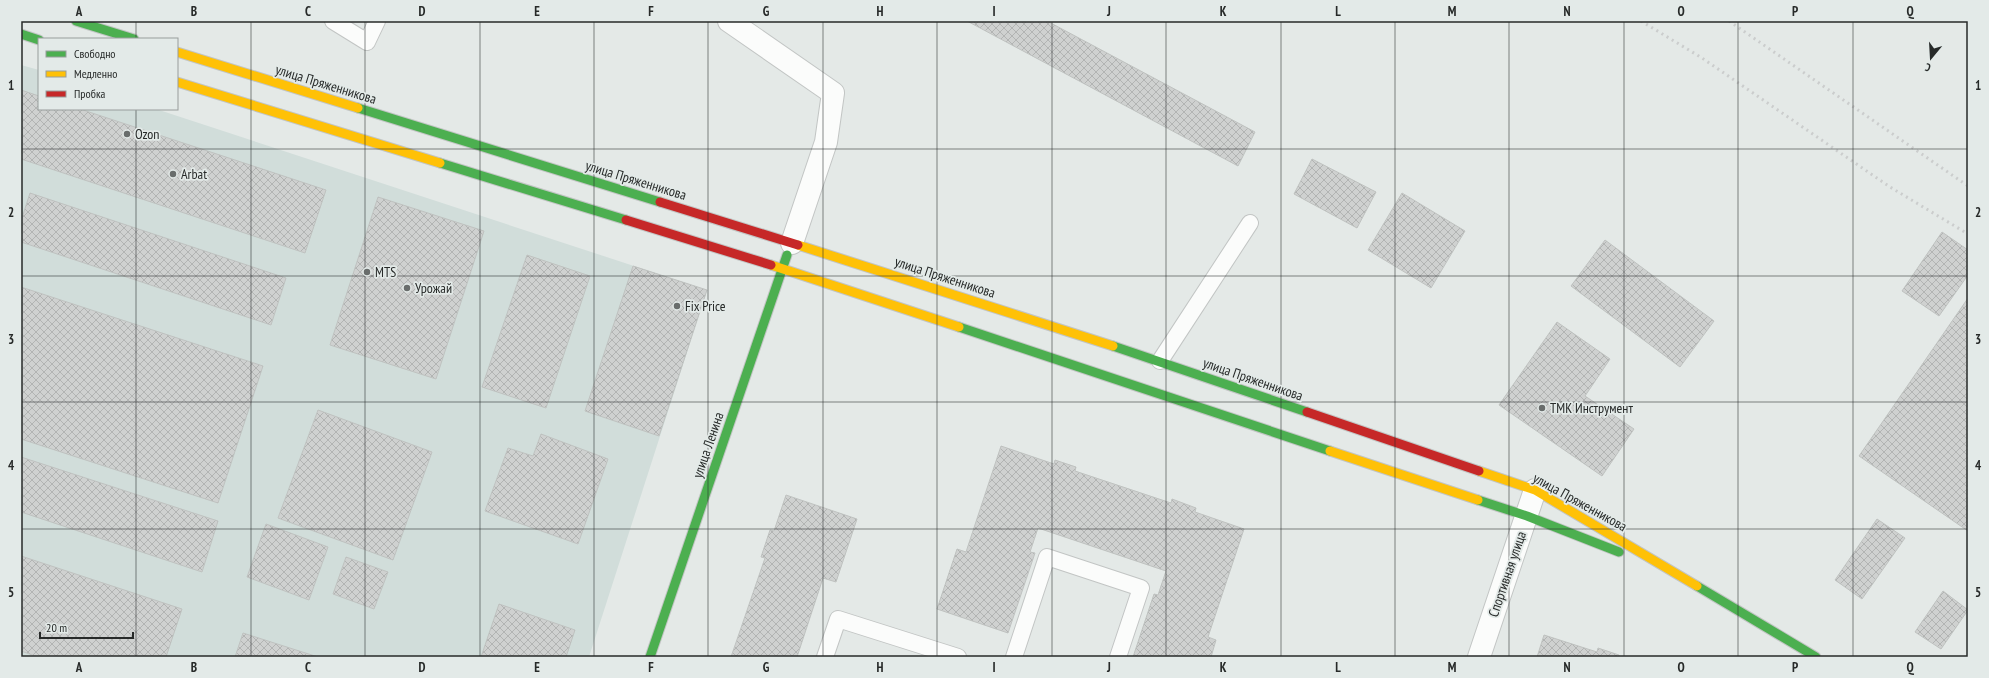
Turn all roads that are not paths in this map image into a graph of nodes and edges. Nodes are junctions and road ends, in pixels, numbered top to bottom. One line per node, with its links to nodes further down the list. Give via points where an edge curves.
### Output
1 (76, 21): 6 (main road)
2 (334, 21): 3 (lane, via 367,42)
3 (378, 21)
4 (729, 21): 11 (street, via 833,93 826,142)
5 (21, 34): 7 (main road)
6 (131, 38)
7 (38, 40)
8 (178, 52): 11 (main road, улица Пряженникова)
9 (178, 82): 12 (main road, улица Пряженникова)
10 (1250, 223): 13 (lane)
11 (792, 243): 12 (main road, улица Ленина); 13 (main road, улица Пряженникова)
12 (783, 269): 15 (main road, улица Пряженникова); 17 (main road, улица Ленина)
13 (1160, 361): 14 (main road, улица Пряженникова)
14 (1535, 490): 15 (street, Спортивная улица); 16 (main road, улица Пряженникова)
15 (1527, 516): 16 (main road, улица Пряженникова); 22 (street, Спортивная улица)
16 (1684, 578): 23 (main road, улица Пряженникова)
17 (650, 657)
18 (825, 657): 19 (lane, via 838,620)
19 (958, 657)
20 (1014, 657): 21 (lane, via 1047,557 1141,588)
21 (1118, 657)
22 (1479, 657)
23 (1816, 657)

